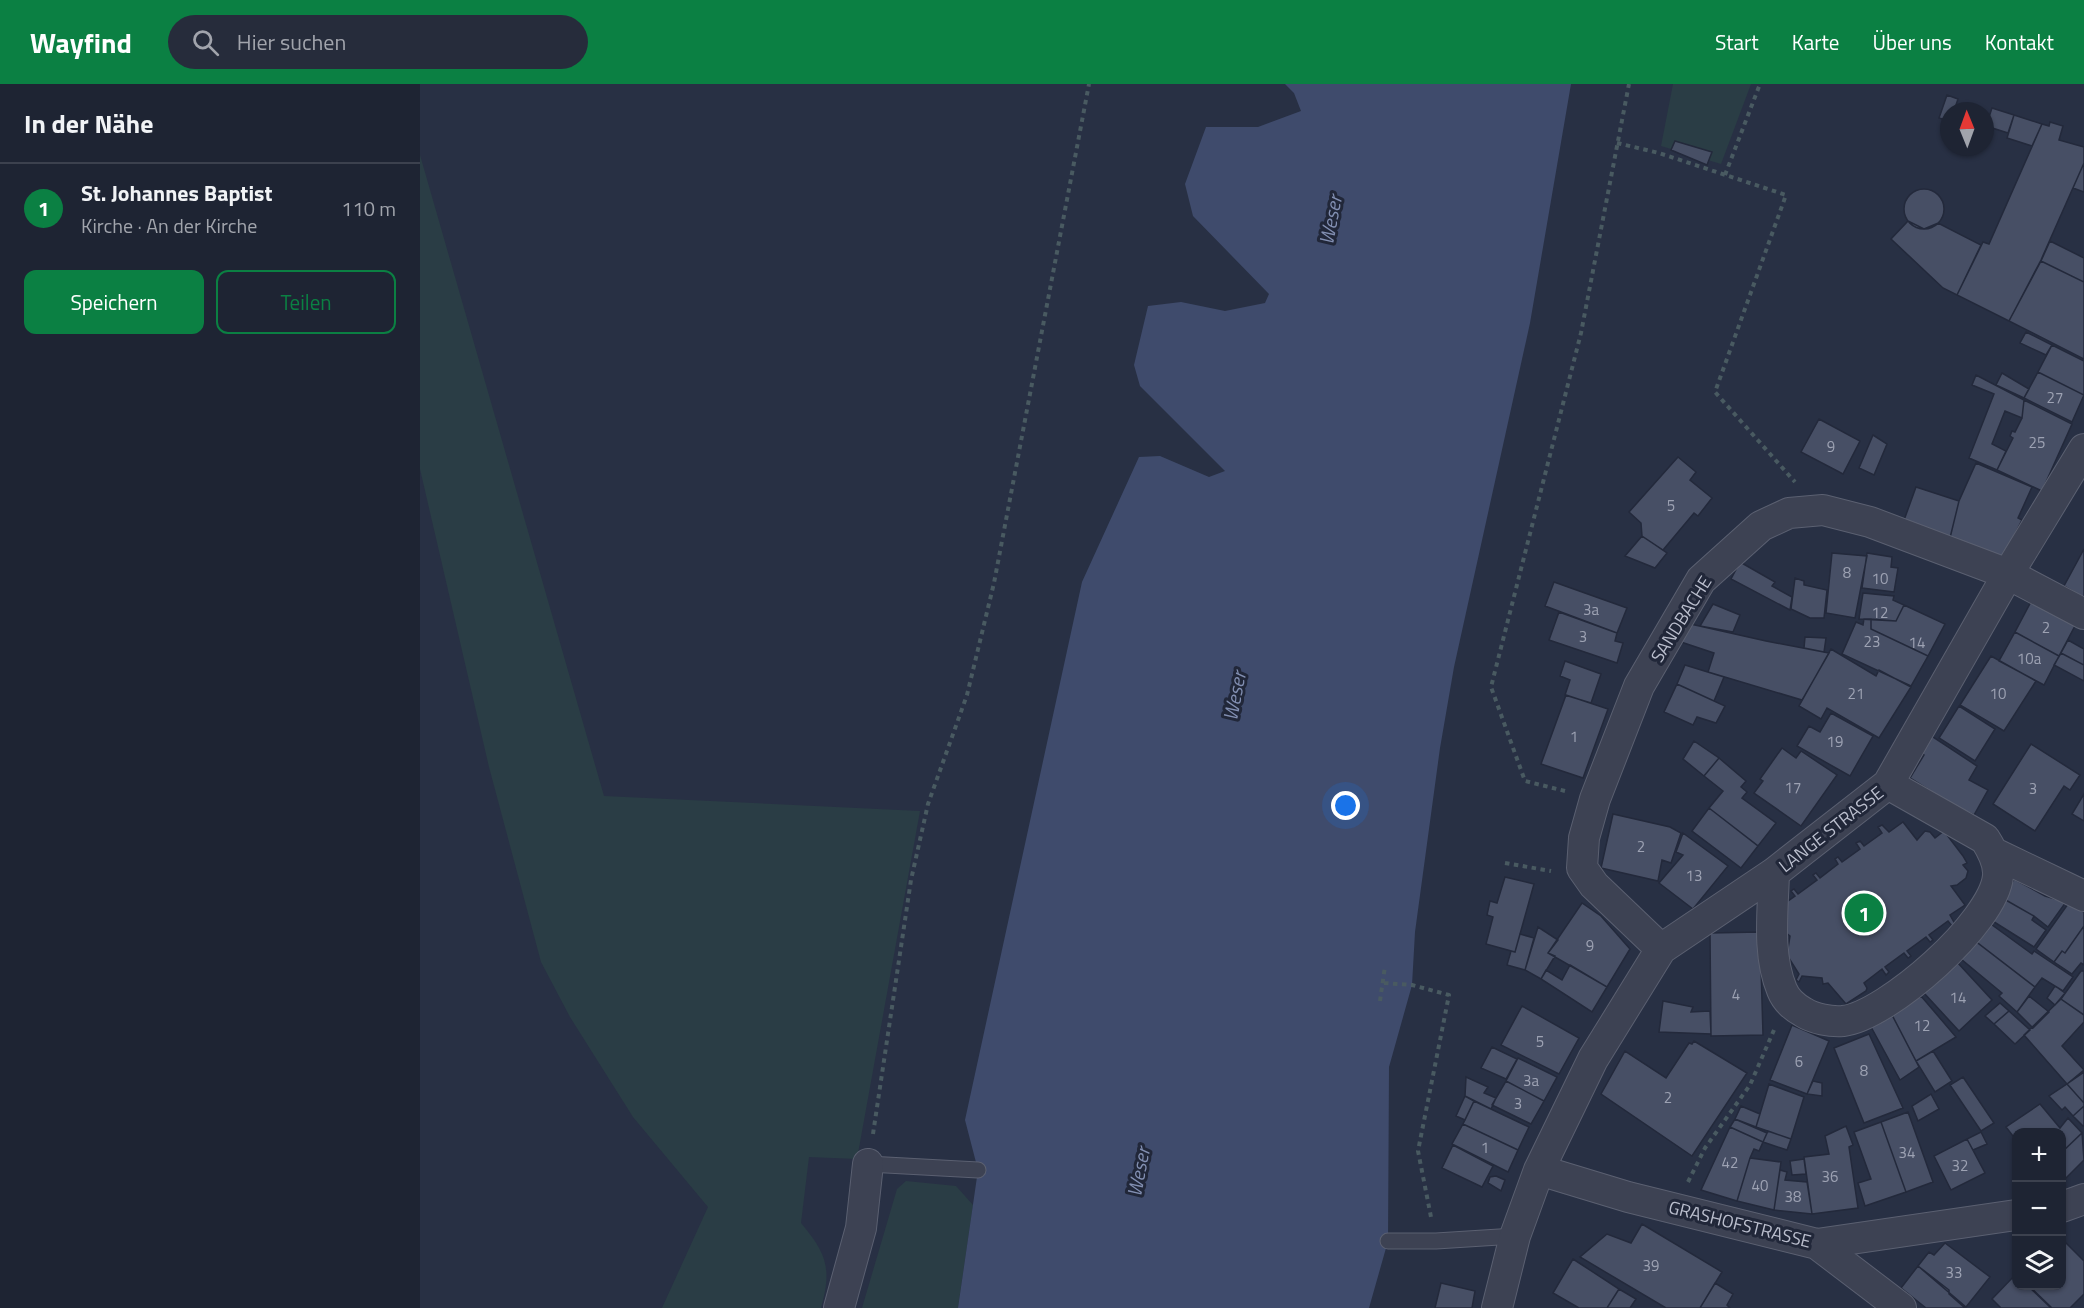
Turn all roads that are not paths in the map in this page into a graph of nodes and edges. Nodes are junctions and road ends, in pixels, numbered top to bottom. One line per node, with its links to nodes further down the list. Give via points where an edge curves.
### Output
1 (2084, 449): 2 (street, LANGE STRASSE)
2 (2008, 574): 3 (street, SANDBACHE); 4 (street, LANGE STRASSE); 8 (street, SANDBACHE, via 1870,522 1823,510 1789,513 1761,526 1701,580 1639,686 1584,838 1582,868 1594,885)
3 (2084, 614)
4 (1888, 784): 5 (street, via 1985,838); 6 (street, LANGE STRASSE)
5 (1994, 853): 6 (street, via 1998,877 1974,924 1938,963 1904,990 1859,1016 1842,1021 1809,1016 1787,999 1775,970); 7 (street)
6 (1774, 873): 8 (street, LANGE STRASSE)
7 (2084, 896)
8 (1661, 949): 11 (street, LANGE STRASSE, via 1593,1059)
9 (868, 1164): 10 (lane); 18 (street, via 861,1228)
10 (978, 1170)
11 (1539, 1170): 15 (street, LANGE STRASSE); 17 (street, GRASHOFSTRASSE)
12 (2084, 1199): 13 (street)
13 (2066, 1205)
14 (2012, 1216): 17 (street, GRASHOFSTRASSE)
15 (1515, 1236): 16 (lane); 19 (street, LANGE STRASSE)
16 (1388, 1240)
17 (1817, 1244): 20 (street)
18 (839, 1308)
19 (1497, 1308)
20 (1901, 1308)

